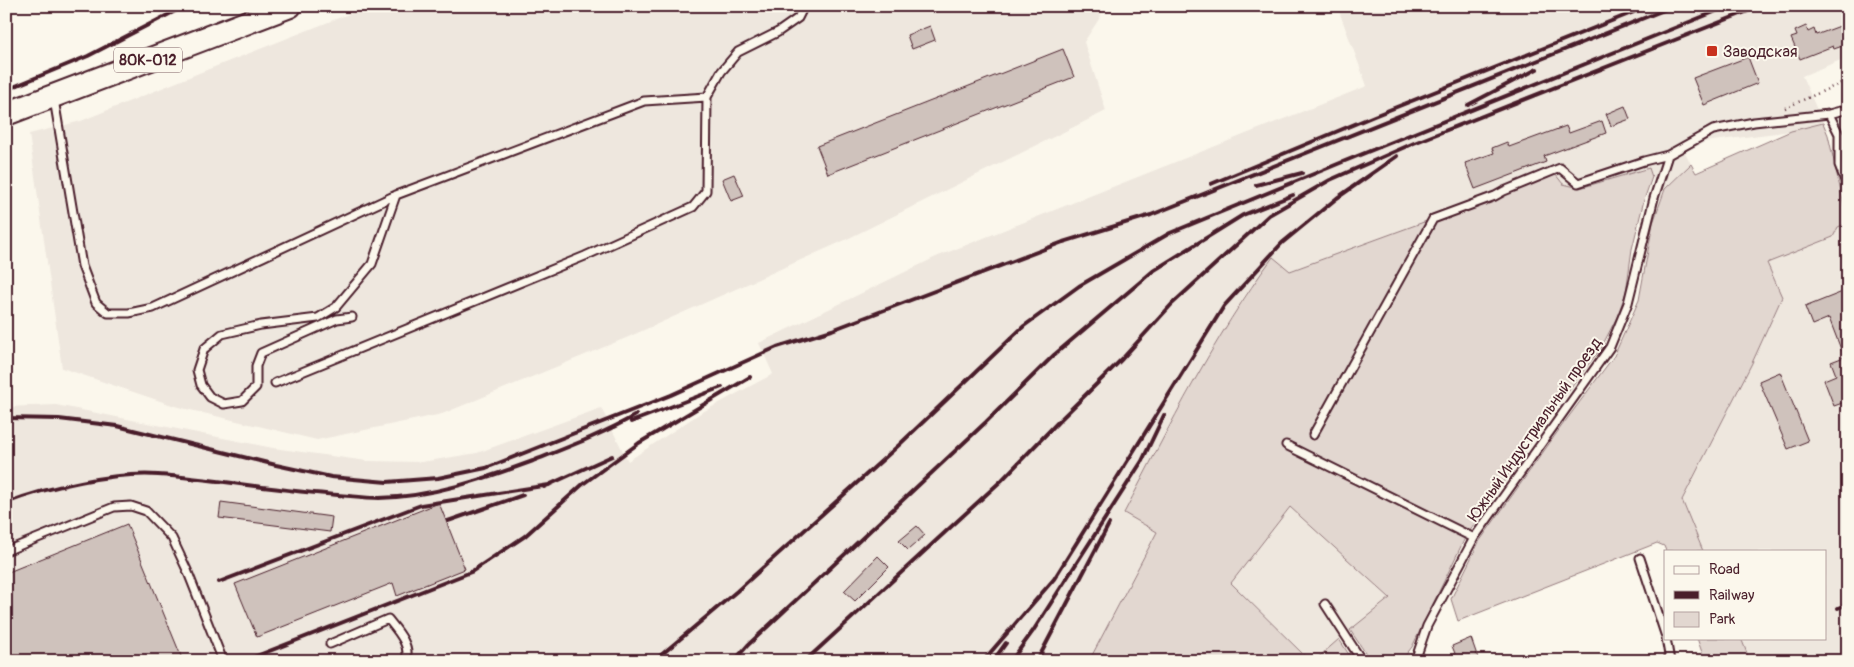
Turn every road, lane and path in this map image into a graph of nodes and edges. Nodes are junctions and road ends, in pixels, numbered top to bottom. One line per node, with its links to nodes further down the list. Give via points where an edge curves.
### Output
1 (290, 6): 4 (main road, 80К-012)
2 (804, 6): 5 (lane, via 798,18 778,32 738,52 720,72)
3 (1848, 80): 7 (path)
4 (54, 96): 8 (main road, 80К-012); 12 (lane, via 82,266 96,303 108,313 153,308)
5 (707, 97): 12 (lane, via 644,101); 14 (lane, via 706,191 693,207 585,256)
6 (1848, 110): 9 (lane)
7 (1778, 111)
8 (6, 114)
9 (1829, 114): 10 (lane, via 1713,130); 11 (lane, via 1839,134 1839,165)
10 (1668, 155): 15 (lane, via 1578,183 1560,168 1433,219); 17 (lane, Южный Индустриальный проезд, via 1628,303 1610,347)
11 (1848, 188)
12 (396, 195): 13 (lane, via 372,264 336,307 318,318 222,334 204,349 197,370 202,385 210,397 224,404 242,401 256,387 256,366 261,353 337,319)
13 (352, 317)
14 (275, 383)
15 (1313, 435)
16 (1286, 445): 17 (lane)
17 (1474, 538): 27 (lane, Южный Индустриальный проезд, via 1427,626)
18 (6, 551): 24 (lane, via 114,507 131,506 146,511 172,538)
19 (1640, 558): 21 (lane)
20 (1325, 604): 26 (lane)
21 (1664, 631)
22 (1666, 640): 28 (lane)
23 (330, 644): 25 (lane, via 388,619 405,642 408,657)
24 (223, 661)
25 (405, 661)
26 (1362, 661)
27 (1415, 661)
28 (1670, 661)

